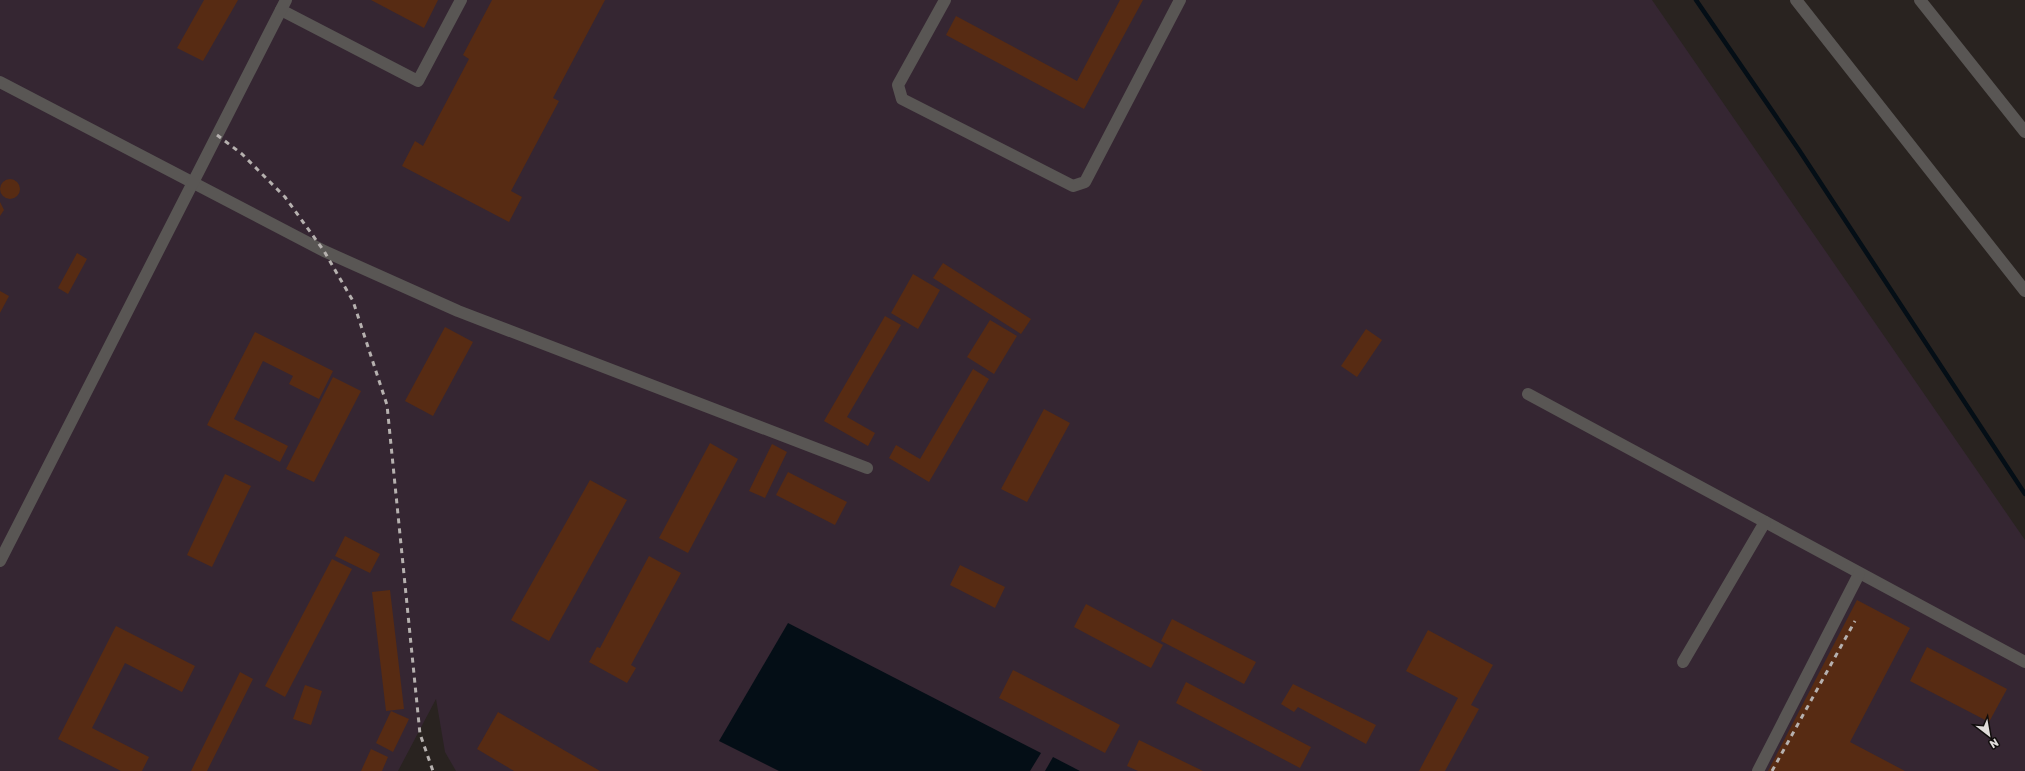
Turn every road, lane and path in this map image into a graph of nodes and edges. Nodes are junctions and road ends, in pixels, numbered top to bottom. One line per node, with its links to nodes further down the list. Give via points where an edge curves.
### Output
1 (461, 0): 6 (street, via 418,81)
2 (945, 0): 3 (street, via 898,85 902,99 1073,186 1085,182)
3 (1180, 0)
4 (1796, 0): 10 (street)
5 (1920, 0): 8 (street)
6 (284, 5): 9 (street)
7 (0, 82): 9 (street)
8 (2025, 132)
9 (192, 183): 12 (street, via 324,251 458,311); 14 (street)
10 (2025, 291)
11 (1528, 394): 13 (street)
12 (867, 468)
13 (1764, 522): 15 (street); 16 (street)
14 (0, 561)
15 (1859, 574): 17 (street); 18 (street)
16 (1684, 662)
17 (2025, 662)
18 (1758, 771)

